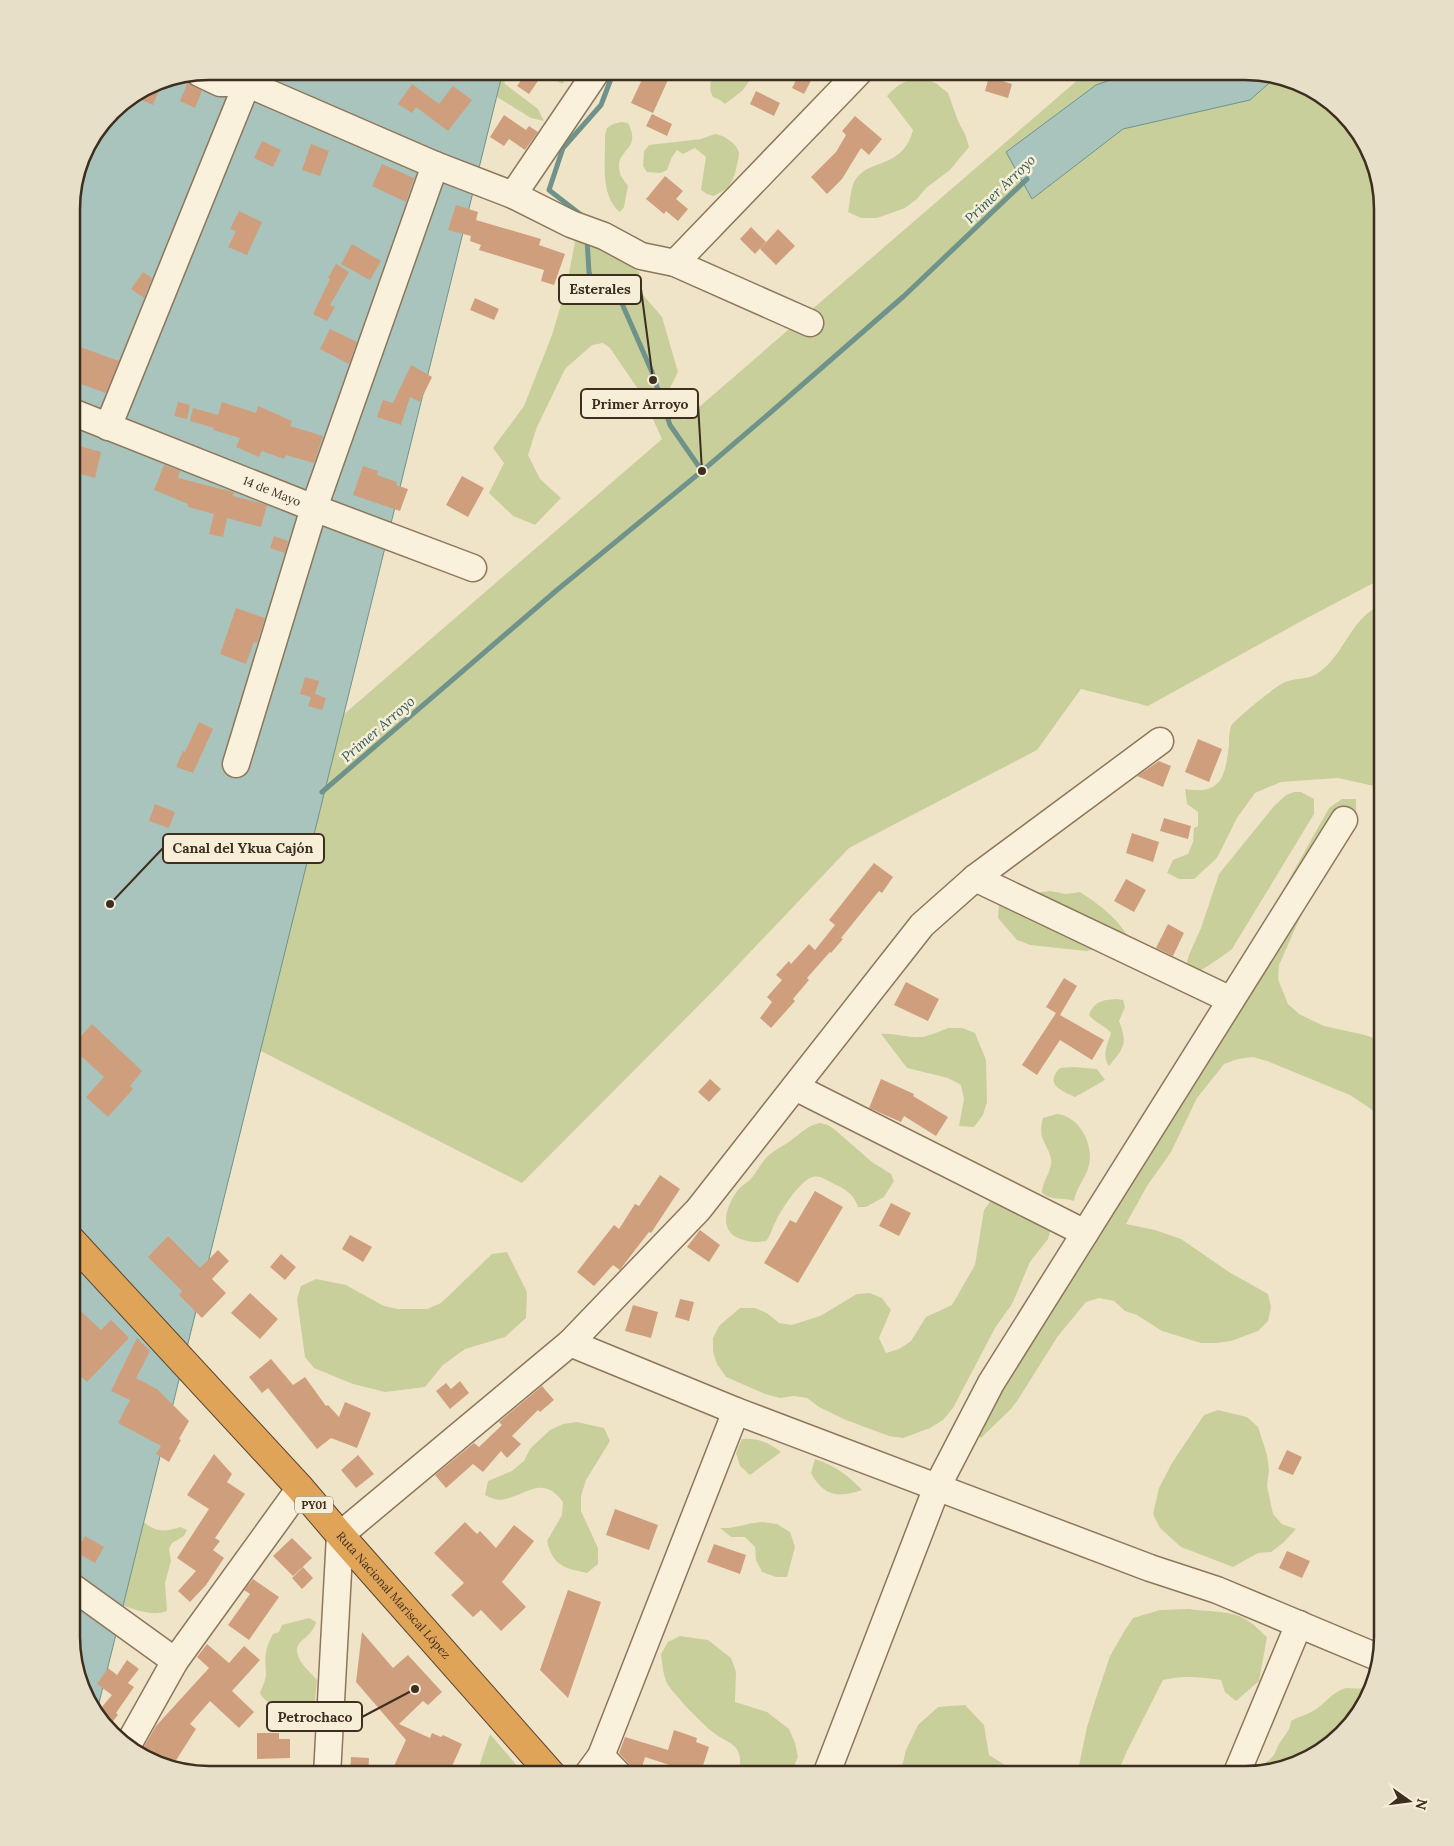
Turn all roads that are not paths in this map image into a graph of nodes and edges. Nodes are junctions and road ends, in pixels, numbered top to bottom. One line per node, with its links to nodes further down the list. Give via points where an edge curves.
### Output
1 (214, 80): 2 (street, via 220,83)
2 (229, 80)
3 (243, 80): 12 (street)
4 (256, 80): 7 (street)
5 (591, 80): 8 (street)
6 (851, 80): 9 (street)
7 (435, 165): 8 (street); 13 (street)
8 (513, 195): 9 (street, via 641,256)
9 (674, 263): 10 (street)
10 (810, 323)
11 (80, 416): 12 (street, 14 de Mayo)
12 (108, 428): 13 (street, 14 de Mayo)
13 (314, 508): 14 (street, 14 de Mayo); 16 (street)
14 (473, 568)
15 (1160, 741): 18 (street)
16 (236, 764)
17 (1344, 820): 19 (street)
18 (975, 878): 19 (street); 20 (street, via 922,925)
19 (1232, 1000): 21 (street)
20 (795, 1087): 21 (street); 23 (street, via 698,1210)
21 (1085, 1233): 25 (street, via 991,1383)
22 (80, 1250): 26 (highway, Ruta Nacional Mariscal López / PY01)
23 (570, 1343): 24 (street); 27 (street)
24 (736, 1410): 25 (street); 35 (street)
25 (937, 1487): 29 (street, via 1217,1590); 36 (street)
26 (300, 1488): 27 (highway, Ruta Nacional Mariscal López / PY01); 31 (street)
27 (340, 1535): 33 (street); 34 (highway, Ruta Nacional Mariscal López / PY01)
28 (80, 1592): 31 (street)
29 (1299, 1624): 30 (street); 37 (street)
30 (1373, 1655)
31 (175, 1661): 32 (street)
32 (131, 1739)
33 (327, 1766)
34 (544, 1766)
35 (603, 1766)
36 (829, 1766)
37 (1240, 1766)

